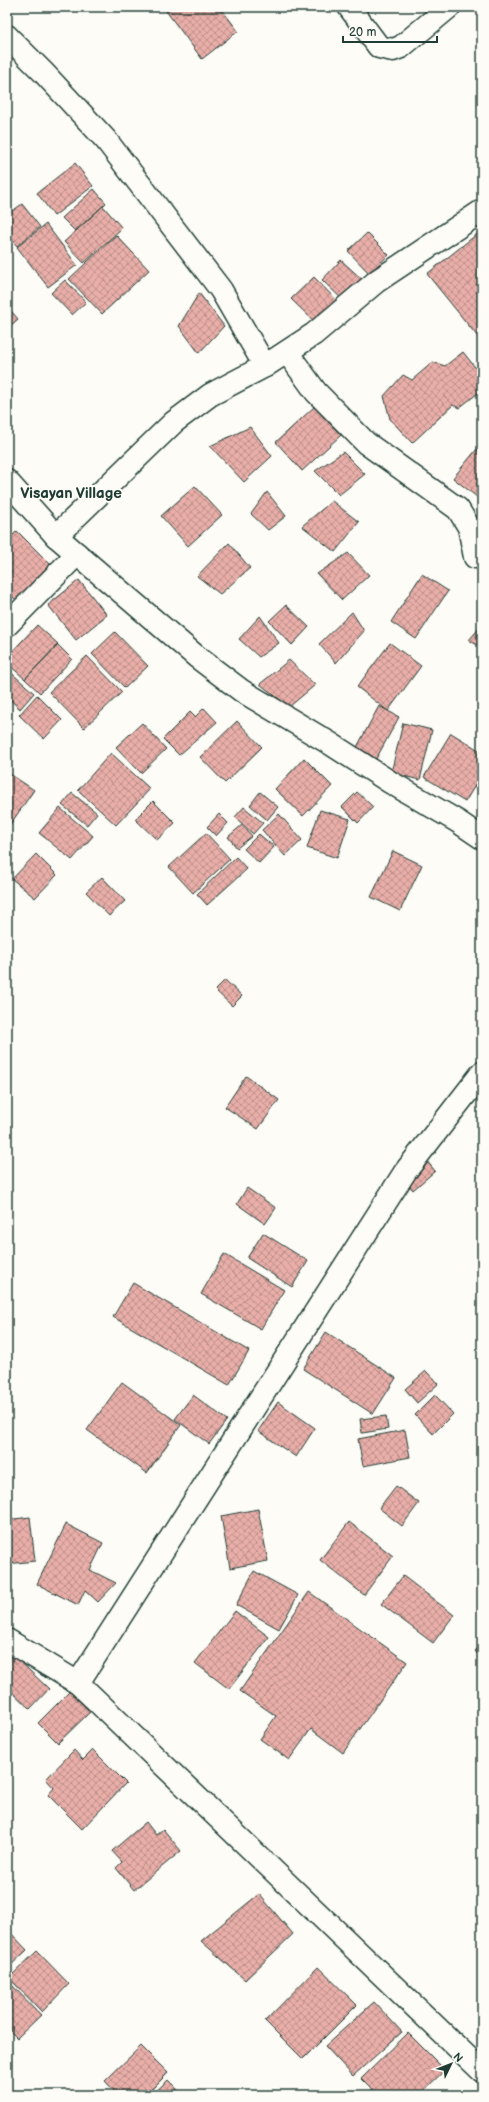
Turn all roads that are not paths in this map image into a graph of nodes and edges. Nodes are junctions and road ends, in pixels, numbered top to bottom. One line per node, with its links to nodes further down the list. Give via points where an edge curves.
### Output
1 (349, 7): 2 (street, via 379,47 393,50 401,47)
2 (449, 7)
3 (7, 36): 6 (street, via 106,140 221,290)
4 (482, 211): 5 (street, via 377,281 331,321)
5 (286, 352): 6 (street); 10 (street, via 316,392 366,442 458,509 469,527)
6 (265, 366): 8 (street, via 210,395 174,422)
7 (7, 481): 8 (street)
8 (56, 536): 9 (street)
9 (77, 554): 11 (street); 12 (street, via 196,657 242,691)
10 (475, 557)
11 (7, 625)
12 (482, 838)
13 (482, 1073): 15 (street, via 405,1172)
14 (7, 1640): 15 (street)
15 (78, 1683): 16 (street)
16 (482, 2071)

